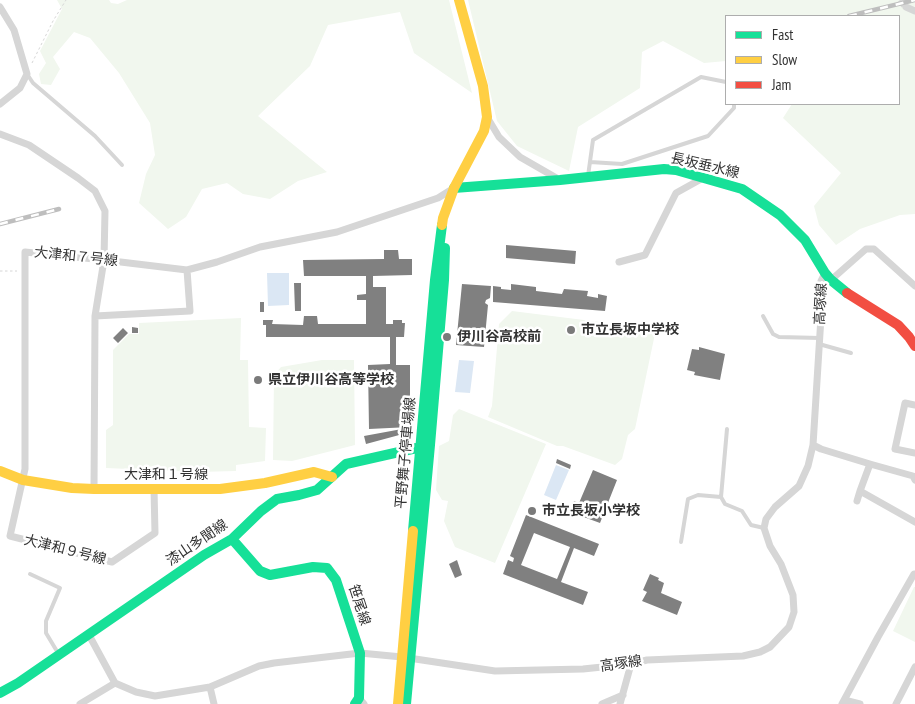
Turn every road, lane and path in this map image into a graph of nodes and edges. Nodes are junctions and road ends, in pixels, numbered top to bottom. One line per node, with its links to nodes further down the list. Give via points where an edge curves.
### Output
1 (66, 0): 6 (path)
2 (459, 0): 10 (main road, 平野舞子停車場線, via 483,86)
3 (0, 7): 6 (street, via 14,30)
4 (906, 7): 5 (street)
5 (915, 11)
6 (27, 74): 8 (street, via 20,88); 13 (lane)
7 (725, 82): 12 (lane, via 701,77 594,140)
8 (0, 104)
9 (734, 105): 12 (lane, via 708,136 622,164)
10 (487, 117): 16 (street, via 499,137 520,158); 17 (main road, 平野舞子停車場線, via 484,131)
11 (0, 134): 18 (street, via 28,145 95,191 105,211)
12 (590, 162): 14 (lane)
13 (122, 165)
14 (588, 176): 15 (main road, 長坂垂水線, via 664,169); 16 (main road, 長坂垂水線)
15 (704, 178): 19 (street, via 676,193 646,255); 23 (main road, 長坂垂水線, via 742,189 780,215 805,240)
16 (560, 180): 17 (main road, 長坂垂水線)
17 (454, 188): 20 (street, 大津和７号線, via 438,198 337,232 260,247); 33 (main road, 平野舞子停車場線, via 443,218 435,280)
18 (104, 260): 20 (street, 大津和７号線); 22 (street, 大津和７号線, via 25,252); 25 (street)
19 (619, 262)
20 (187, 270): 25 (street, via 190,311)
21 (0, 271): 22 (path)
22 (25, 271): 38 (street, 大津和７号線)
23 (828, 276): 24 (street, via 866,249 874,249); 27 (street, 高塚線, via 821,281); 28 (main road, 長坂垂水線, via 844,291 898,325)
24 (915, 286)
25 (94, 316): 40 (street)
26 (763, 316): 27 (lane, via 773,334 779,337)
27 (819, 341): 29 (lane); 32 (street, 高塚線)
28 (915, 346)
29 (851, 353)
30 (915, 405): 34 (street, via 905,403 895,449)
31 (727, 429): 43 (lane)
32 (813, 445): 35 (street); 46 (street, 高塚線, via 799,486 775,507)
33 (425, 447): 37 (main road, 漆山多聞線, via 346,464); 54 (main road, 平野舞子停車場線)
34 (915, 454)
35 (870, 464): 39 (street, via 913,476); 42 (street)
36 (0, 471): 38 (main road, 大津和１号線)
37 (332, 477): 41 (main road, 大津和１号線, via 314,472 220,489); 47 (main road, 漆山多聞線, via 316,490 277,499)
38 (23, 480): 40 (main road, 大津和１号線); 41 (street, 大津和９号線, via 10,536 112,562 155,533)
39 (915, 480)
40 (94, 489): 41 (main road, 大津和１号線)
41 (154, 489)
42 (860, 491): 44 (street); 45 (street)
43 (721, 497): 46 (lane, via 725,504 742,510 751,525); 48 (lane, via 698,495 688,500)
44 (857, 501)
45 (915, 522)
46 (764, 528): 55 (street, 高塚線, via 793,596 794,612 789,626 770,647 743,656 646,660)
47 (232, 539): 51 (main road, 漆山多聞線); 52 (main road, 笹尾線, via 260,571 270,575 313,567 327,568 336,580)
48 (681, 542)
49 (30, 574): 53 (lane, via 60,588 46,621 46,633)
50 (915, 574): 62 (street)
51 (89, 635): 53 (main road, 漆山多聞線); 57 (street)
52 (360, 653): 54 (street, 高塚線); 58 (street, 高塚線, via 258,666); 61 (main road, 笹尾線)
53 (60, 654): 59 (main road, 漆山多聞線)
54 (406, 657): 55 (street, 高塚線, via 496,672); 65 (main road, 平野舞子停車場線); 66 (main road, 平野舞子停車場線)
55 (631, 664): 60 (street)
56 (914, 671): 70 (street)
57 (115, 683): 58 (street, 高塚線, via 155,696); 63 (street)
58 (210, 687): 64 (street)
59 (0, 693)
60 (623, 695): 67 (street); 68 (street)
61 (360, 702)
62 (843, 702): 69 (street)
63 (80, 704)
64 (214, 704)
65 (398, 704)
66 (406, 704)
67 (602, 704)
68 (620, 704)
69 (860, 704)
70 (896, 704)

